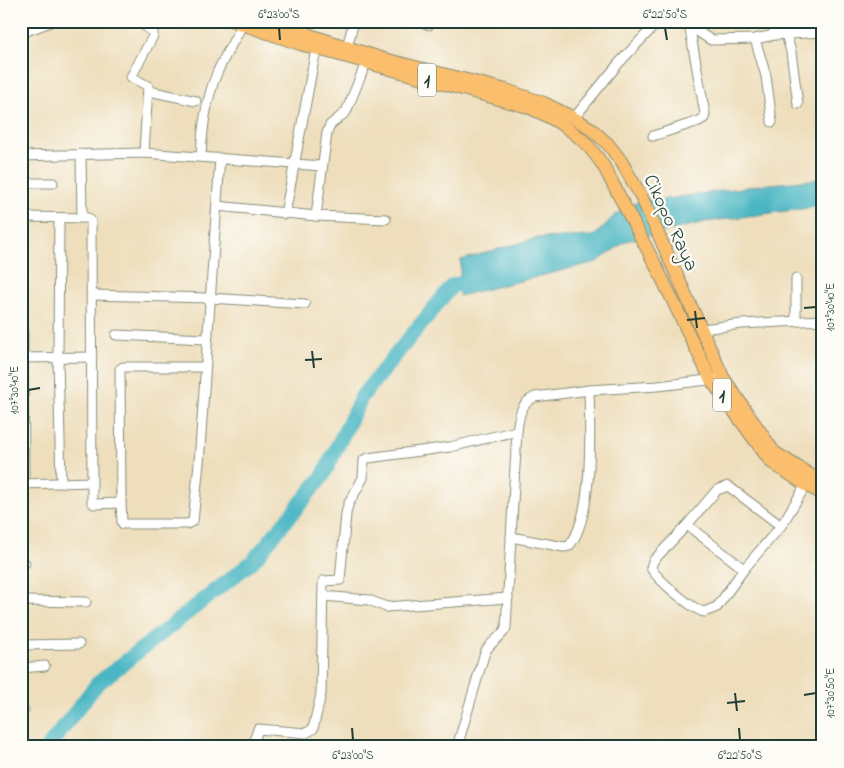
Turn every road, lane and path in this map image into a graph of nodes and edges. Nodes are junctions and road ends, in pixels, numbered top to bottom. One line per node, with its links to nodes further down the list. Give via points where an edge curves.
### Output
1 (53, 21): 13 (street)
2 (138, 21): 21 (street, via 151,30 153,36 131,77 148,85)
3 (267, 21): 14 (highway, 1)
4 (354, 21): 19 (street)
5 (419, 21): 6 (street, via 429,24)
6 (432, 21)
7 (670, 21): 10 (street); 11 (street)
8 (774, 21): 16 (street)
9 (237, 23): 14 (highway, 1); 30 (street, via 217,73 204,119)
10 (650, 24): 24 (street)
11 (689, 24): 17 (street, via 711,40); 26 (street, via 704,118)
12 (823, 32): 15 (street)
13 (21, 33)
14 (303, 33): 18 (highway, 1); 19 (highway, 1)
15 (786, 34): 16 (street); 23 (street)
16 (774, 35): 17 (street)
17 (755, 39): 25 (street, via 766,76)
18 (316, 49): 19 (highway, 1); 32 (street)
19 (346, 52): 20 (highway, 1); 24 (highway, 1, via 506,90)
20 (366, 63): 33 (street, via 346,112 330,125); 49 (highway, 1, via 510,102 542,114 581,138 604,167 656,266)
21 (149, 91): 22 (street); 27 (street)
22 (196, 101)
23 (798, 104)
24 (574, 118): 49 (highway, Cikopo Raya / 1, via 590,128 621,161 641,196 687,299)
25 (772, 122)
26 (653, 136)
27 (144, 153): 28 (street); 30 (street)
28 (81, 154): 29 (street); 41 (street)
29 (21, 156)
30 (201, 157): 31 (street)
31 (220, 158): 32 (street); 36 (street)
32 (294, 163): 33 (street); 37 (street)
33 (322, 166): 38 (street)
34 (21, 184): 35 (street)
35 (53, 184)
36 (217, 206): 37 (street); 45 (street)
37 (286, 214): 38 (street)
38 (316, 216): 42 (street)
39 (22, 217): 40 (street); 53 (street)
40 (59, 218): 41 (street); 54 (street)
41 (86, 218): 44 (street)
42 (386, 219)
43 (796, 278): 48 (street)
44 (92, 295): 45 (street); 52 (street)
45 (209, 298): 46 (street); 51 (street)
46 (305, 304)
47 (823, 320): 48 (street)
48 (796, 321): 49 (street, via 742,324)
49 (696, 333): 56 (highway, 1)
50 (116, 335): 51 (street)
51 (206, 339): 55 (street)
52 (92, 357): 54 (street); 59 (street)
53 (22, 358): 54 (street); 61 (street)
54 (58, 358): 60 (street)
55 (205, 367): 64 (street, via 121,368); 64 (street, via 193,521 187,524 124,524)
56 (717, 379): 57 (street); 62 (highway, 1, via 771,462); 63 (highway, 1, via 774,452)
57 (589, 390): 58 (street, via 529,399 521,411); 67 (street, via 586,499 575,538 564,547)
58 (517, 431): 67 (street); 69 (street, via 450,447 365,459 363,478 346,514 340,580 323,581)
59 (92, 482): 60 (street); 64 (street, via 93,503)
60 (61, 483): 61 (street)
61 (23, 484)
62 (806, 485): 63 (highway, 1); 66 (street)
63 (822, 485)
64 (121, 503)
65 (687, 525): 66 (street, via 717,490 728,486); 68 (street); 68 (street, via 653,560 651,568 693,608 704,612 717,607)
66 (781, 526): 68 (street)
67 (511, 537): 70 (street)
68 (744, 569)
69 (323, 596): 70 (street, via 369,600 386,607); 77 (street, via 321,694 313,729 306,733 258,730)
70 (508, 598): 78 (street, via 506,628 485,652)
71 (21, 601): 72 (street)
72 (86, 602)
73 (79, 644): 74 (street)
74 (21, 645)
75 (44, 666): 76 (street)
76 (21, 668)
77 (252, 747)
78 (457, 747)

